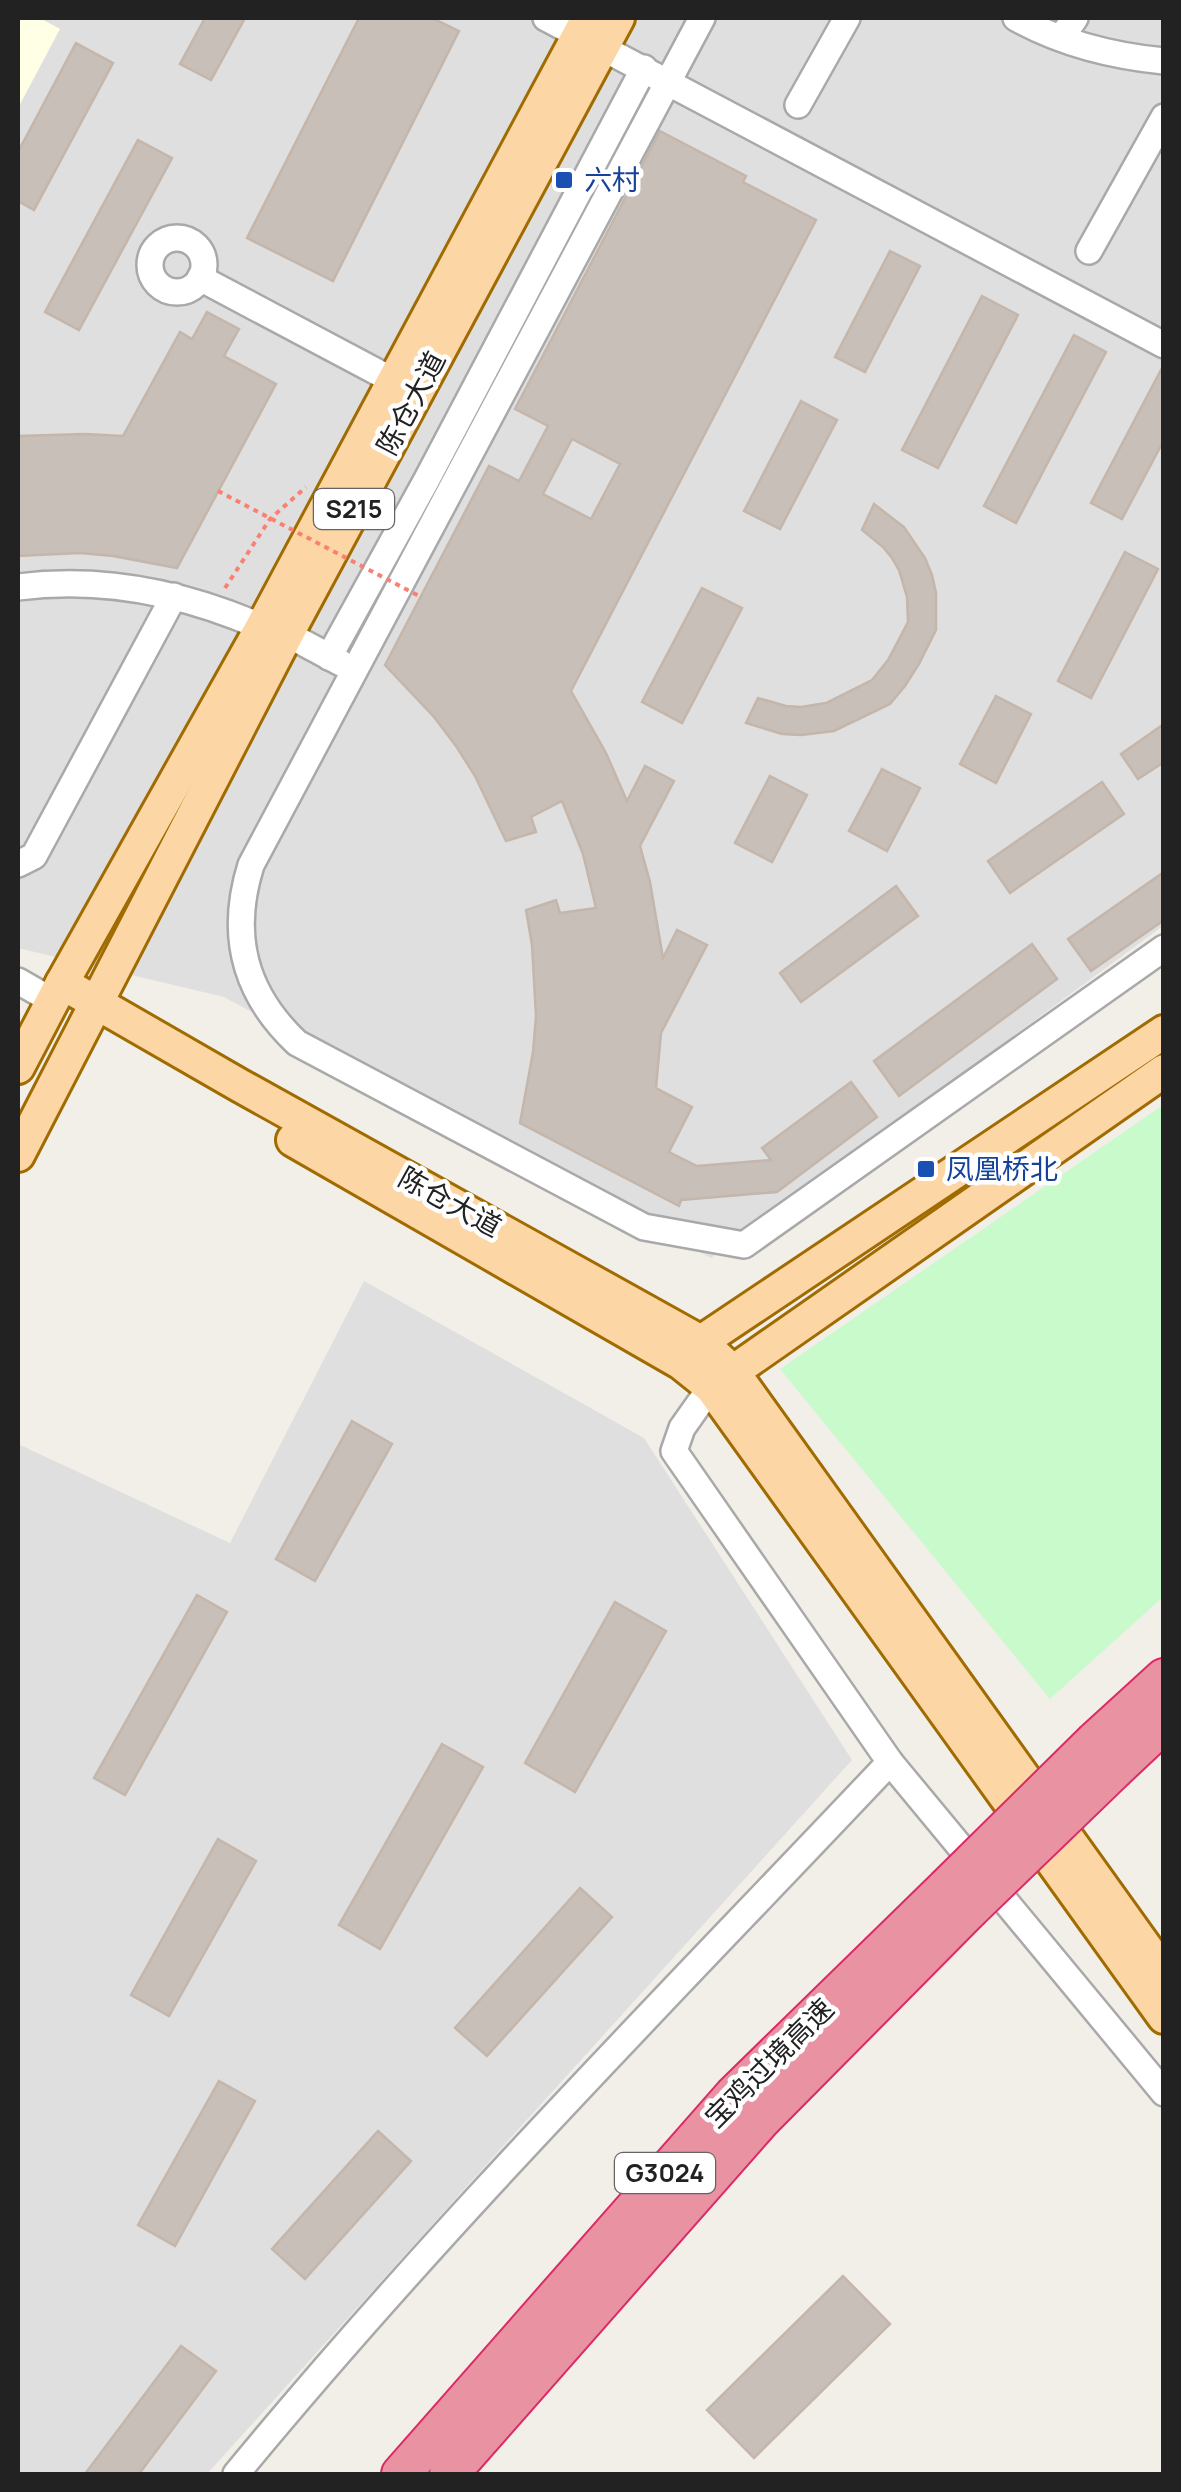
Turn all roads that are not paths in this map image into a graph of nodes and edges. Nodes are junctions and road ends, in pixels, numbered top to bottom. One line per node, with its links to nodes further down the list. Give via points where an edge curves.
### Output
1 (546, 18): 6 (street)
2 (702, 18): 9 (street)
3 (847, 18): 10 (street)
4 (1016, 18): 5 (street)
5 (1068, 28): 7 (street, via 1112,54)
6 (597, 29): 8 (street); 15 (main road, 陈仓大道 / S215); 18 (main road, 陈仓大道 / S215)
7 (1164, 61)
8 (644, 68): 9 (street); 19 (street)
9 (669, 81): 14 (street); 20 (street)
10 (798, 105)
11 (1164, 117): 12 (street)
12 (1089, 250)
13 (200, 278): 15 (street)
14 (1164, 345)
15 (394, 381): 18 (main road, 陈仓大道 / S215)
16 (18, 587): 17 (street, via 93,584)
17 (174, 596): 18 (street); 21 (street, via 34,856)
18 (274, 631): 19 (street); 24 (main road, 陈仓大道 / S215); 25 (main road, 陈仓大道 / S215)
19 (330, 657): 20 (street)
20 (354, 670): 22 (street, via 244,886 240,930 257,993 297,1043 644,1226 744,1245)
21 (18, 864)
22 (1164, 948)
23 (18, 981): 24 (street)
24 (56, 992): 25 (main road, 陈仓大道); 27 (main road, 陈仓大道 / S215)
25 (91, 1012): 29 (main road, 陈仓大道 / S215); 30 (main road, 陈仓大道)
26 (1164, 1032): 30 (main road)
27 (18, 1067)
28 (1164, 1071): 31 (main road)
29 (18, 1155)
30 (691, 1353): 31 (main road, 陈仓大道)
31 (722, 1379): 35 (street, via 682,1428 674,1451); 37 (main road); 38 (main road)
32 (1164, 1678): 34 (highway, 宝鸡过境高速 / G3024)
33 (1164, 1723): 34 (highway, 宝鸡过境高速 / G3024)
34 (1105, 1755): 36 (highway, 宝鸡过境高速 / G3024, bridge)
35 (890, 1762): 39 (street); 40 (street, via 453,2224)
36 (958, 1899): 41 (highway, 宝鸡过境高速 / G3024, via 734,2095); 42 (highway, 宝鸡过境高速 / G3024)
37 (1164, 1973)
38 (1164, 2017)
39 (1164, 2093)
40 (236, 2474)
41 (401, 2474)
42 (449, 2474)

